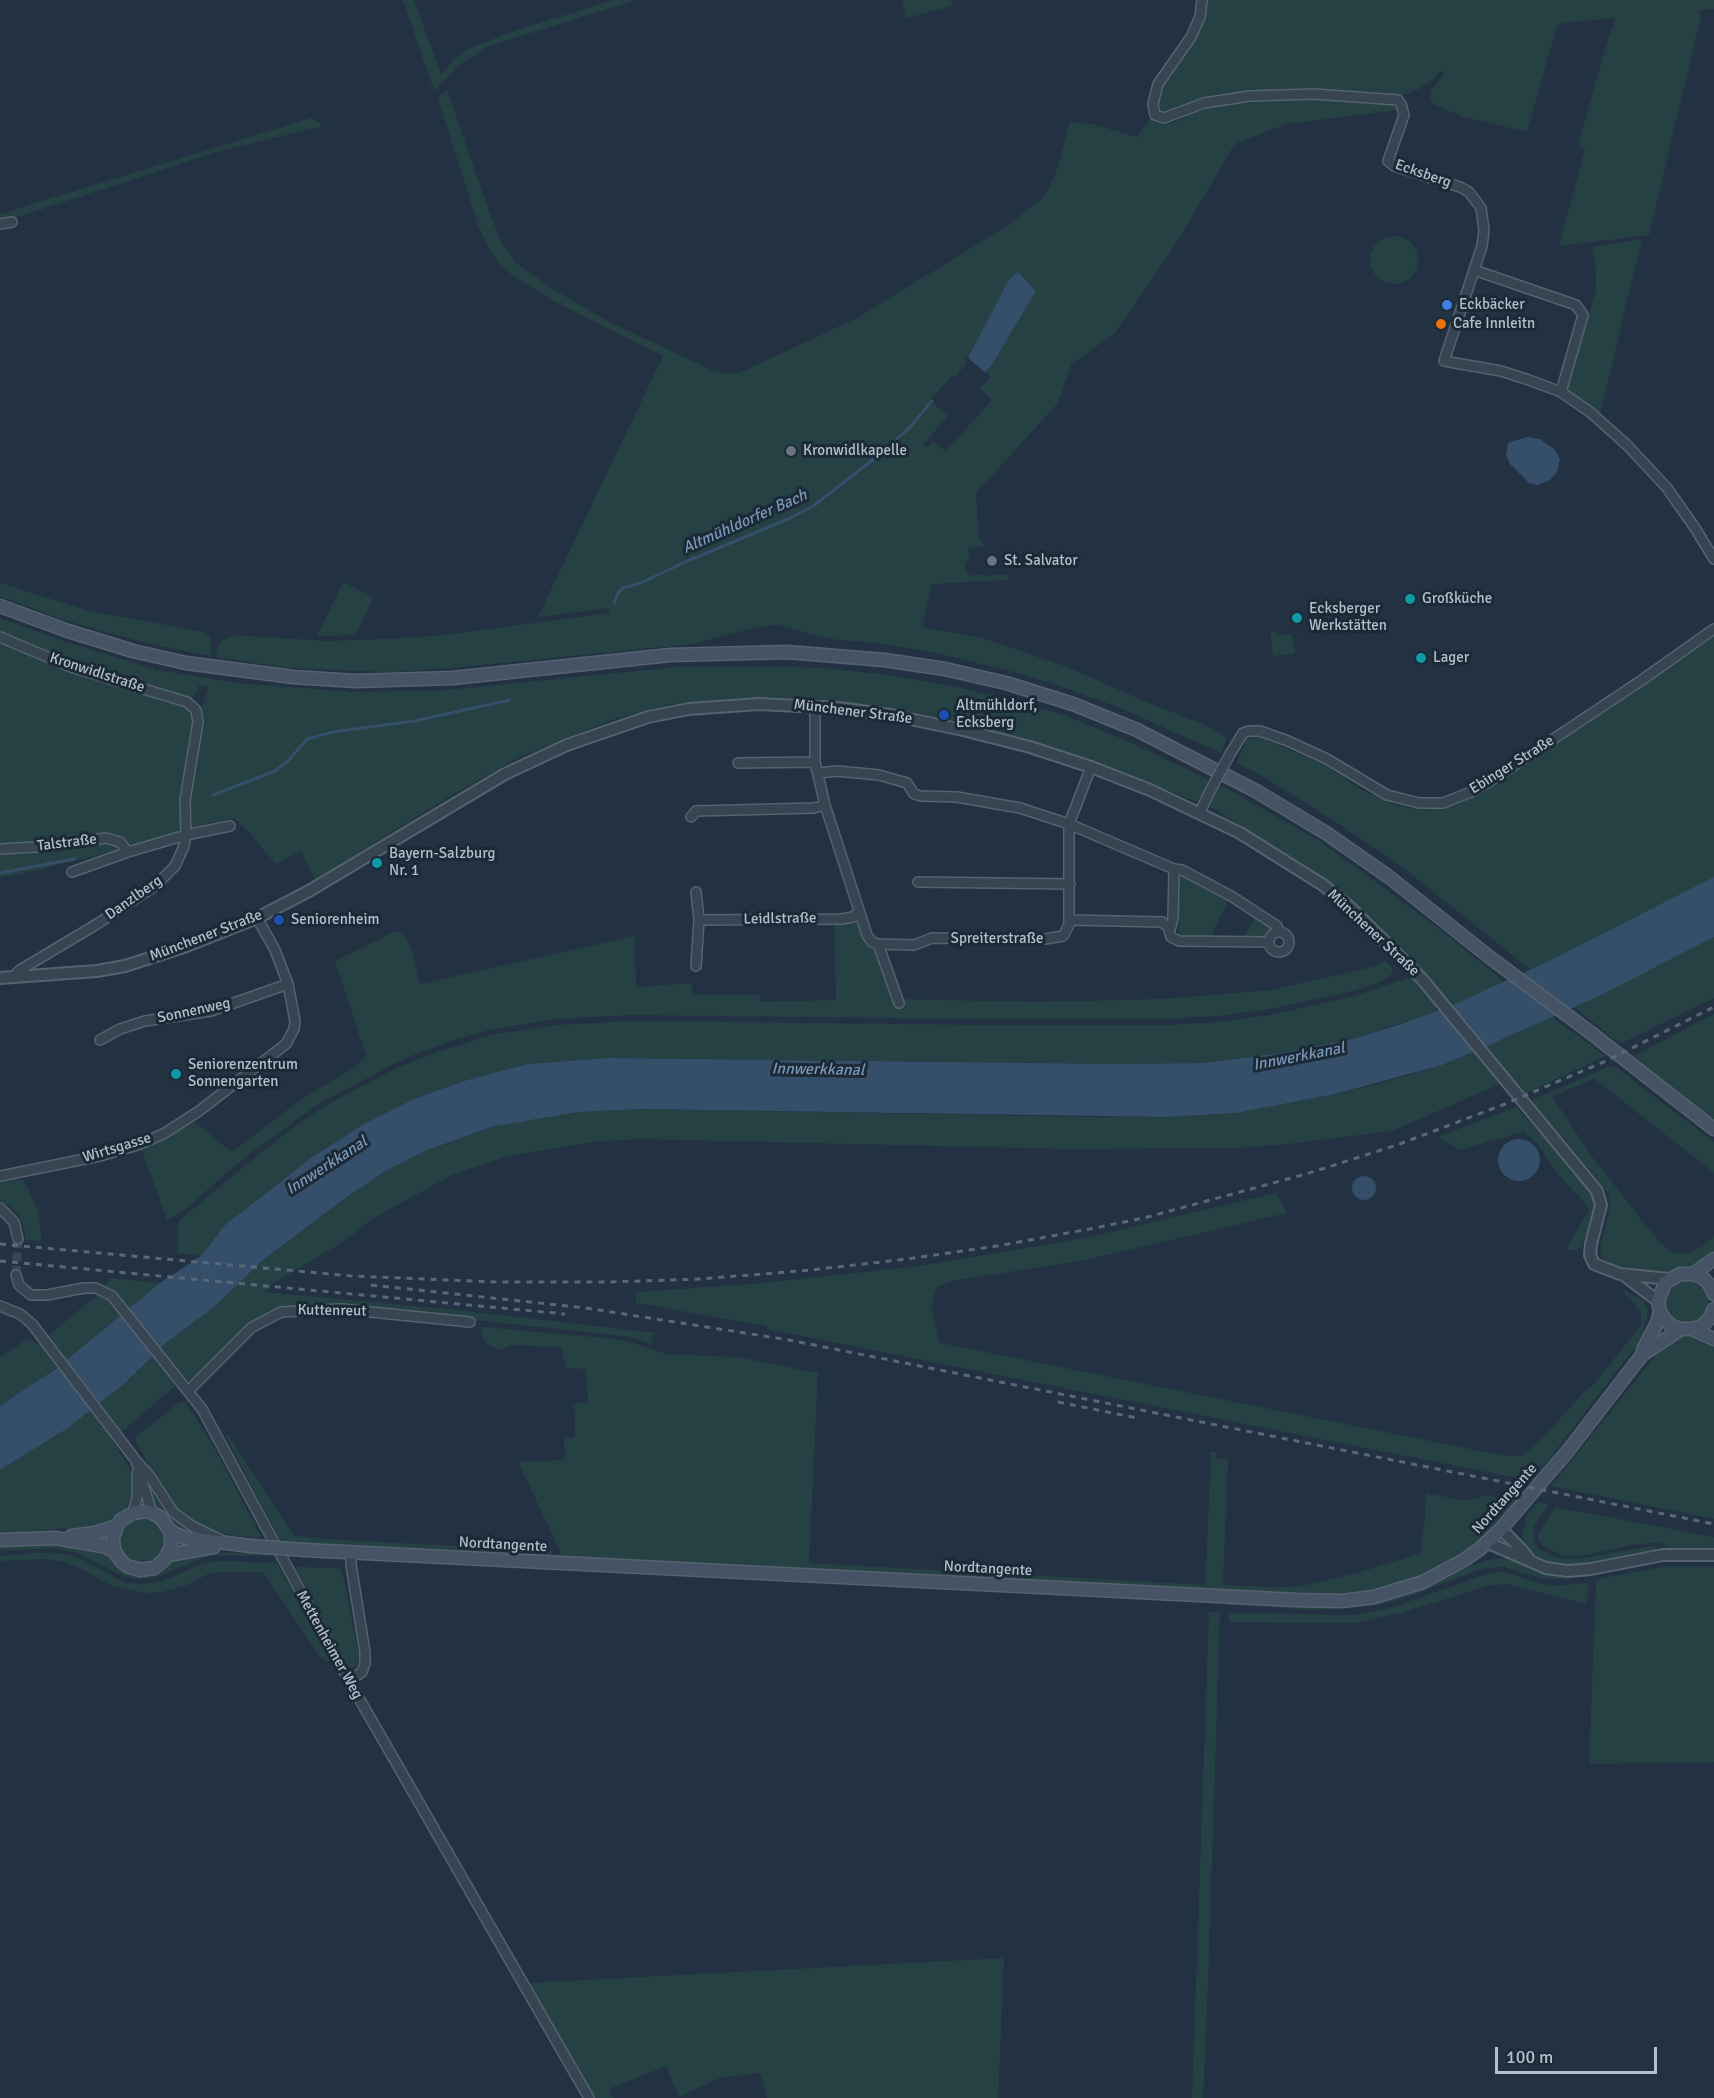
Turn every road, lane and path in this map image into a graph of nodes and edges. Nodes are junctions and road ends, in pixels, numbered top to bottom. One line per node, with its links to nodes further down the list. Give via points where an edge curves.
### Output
1 (1202, 0): 4 (street, Ecksberg, via 1191,37 1158,84 1153,104 1155,115 1164,118 1204,103 1250,96 1314,94 1398,100 1404,115 1389,161 1460,187 1476,200 1484,230)
2 (12, 222): 3 (street)
3 (0, 224)
4 (1474, 270): 5 (street, via 1576,305 1583,315); 5 (street, Ecksberg, via 1444,361 1501,371)
5 (1561, 392): 6 (street, via 1620,438 1667,488)
6 (1714, 560)
7 (0, 606): 43 (main road, via 133,651 186,663 293,677 355,681 453,678 669,655 787,652 945,669 1073,704 1137,730 1256,791 1326,833 1389,877)
8 (1714, 629): 17 (street, Ebinger Straße, bridge, via 1489,782 1443,802 1419,803 1387,795 1327,759 1288,741 1249,731 1243,733 1230,754)
9 (0, 637): 11 (street, Kronwidlstraße, via 54,661)
10 (815, 706): 12 (street); 14 (street, Münchener Straße, via 929,722); 30 (street, Münchener Straße, via 759,704 689,709 593,735 505,774)
11 (194, 707): 21 (street, Danzlberg, via 198,722 185,800)
12 (815, 762): 13 (street); 15 (street)
13 (738, 763)
14 (1091, 767): 17 (street, Münchener Straße); 19 (street)
15 (818, 772): 16 (street); 19 (street, via 883,776 907,783 914,794 921,796 957,797 1020,808)
16 (825, 805): 18 (street, via 696,811); 29 (street)
17 (1200, 812): 48 (street, Münchener Straße, via 1323,885 1422,979 1597,1191 1601,1205 1590,1255 1594,1264)
18 (691, 817)
19 (1069, 824): 24 (street); 27 (street)
20 (230, 826): 21 (street, Talstraße)
21 (186, 835): 23 (street, Talstraße); 38 (street, Danzlberg, via 175,866 164,878)
22 (0, 849): 23 (street, Talstraße, via 106,838 120,842)
23 (128, 852): 25 (street, Talstraße)
24 (1174, 869): 33 (street); 34 (street, via 1231,896 1277,926)
25 (72, 872)
26 (918, 882): 27 (street)
27 (1070, 884): 32 (street)
28 (696, 892): 31 (street)
29 (859, 912): 31 (street, Leidlstraße, via 841,919); 36 (street, via 869,939)
30 (257, 918): 38 (street, Münchener Straße, via 125,966); 40 (street, Wirtsgasse)
31 (699, 920): 37 (street)
32 (1070, 921): 33 (street, via 1162,922); 36 (street, Spreiterstraße, via 1063,936 1053,939 932,938 914,945)
33 (1170, 930): 35 (street, via 1171,936 1179,941)
34 (1278, 931): 35 (street, via 1272,933); 35 (street, via 1285,933 1287,948 1274,951)
35 (1268, 942)
36 (878, 945): 41 (street)
37 (696, 966)
38 (13, 977): 39 (street, Münchener Straße)
39 (0, 978)
40 (288, 984): 42 (street, Sonnenweg, via 211,1011 145,1021); 44 (street, Wirtsgasse, via 295,1021 290,1039 199,1111 165,1133 120,1151)
41 (899, 1003)
42 (100, 1040)
43 (1714, 1129)
44 (0, 1176)
45 (0, 1208): 46 (street, via 14,1221)
46 (18, 1239)
47 (1714, 1259): 49 (main road)
48 (1620, 1274): 51 (street, Münchener Straße); 54 (street, Münchener Straße, via 1635,1282)
49 (1693, 1274): 51 (main road); 52 (main road, via 1706,1280)
50 (16, 1275): 60 (street, Mettenheimer Weg, via 19,1285 31,1295 84,1287 106,1292)
51 (1669, 1279): 54 (main road, Nordtangente, via 1661,1289)
52 (1714, 1293)
53 (0, 1306): 61 (street, via 26,1319 44,1339)
54 (1659, 1306): 57 (main road, via 1668,1323); 59 (main road, Nordtangente, via 1657,1323)
55 (1714, 1310): 57 (main road, Nordtangente, via 1706,1323)
56 (470, 1322): 60 (street, Kuttenreut, via 340,1309 280,1312 251,1328)
57 (1686, 1329): 58 (main road); 59 (main road, Nordtangente)
58 (1714, 1339)
59 (1642, 1355): 65 (main road, Nordtangente)
60 (188, 1391): 76 (street, Mettenheimer Weg, via 202,1409)
61 (137, 1462): 62 (street); 63 (street); 70 (street, via 172,1512)
62 (133, 1513): 63 (main road); 64 (main road, Nordtangente)
63 (152, 1513): 66 (main road, Nordtangente)
64 (117, 1526): 67 (main road, Nordtangente); 71 (main road)
65 (1501, 1529): 69 (main road, Nordtangente); 75 (street)
66 (171, 1532): 70 (main road, Nordtangente); 73 (main road)
67 (55, 1538): 68 (main road, Nordtangente); 71 (main road, Nordtangente)
68 (0, 1540)
69 (1486, 1542): 72 (main road, Nordtangente, via 1464,1560 1409,1588 1374,1597 1323,1601); 75 (street)
70 (231, 1545): 72 (main road, Nordtangente, bridge); 73 (main road, Nordtangente)
71 (114, 1551): 73 (main road, Nordtangente, via 122,1562 140,1570 154,1568)
72 (351, 1552): 76 (street, via 365,1664 362,1672)
73 (168, 1555)
74 (1714, 1555): 75 (street, via 1663,1555 1568,1571 1546,1568)
75 (1529, 1559)
76 (349, 1681): 77 (street, Mettenheimer Weg)
77 (589, 2098)

